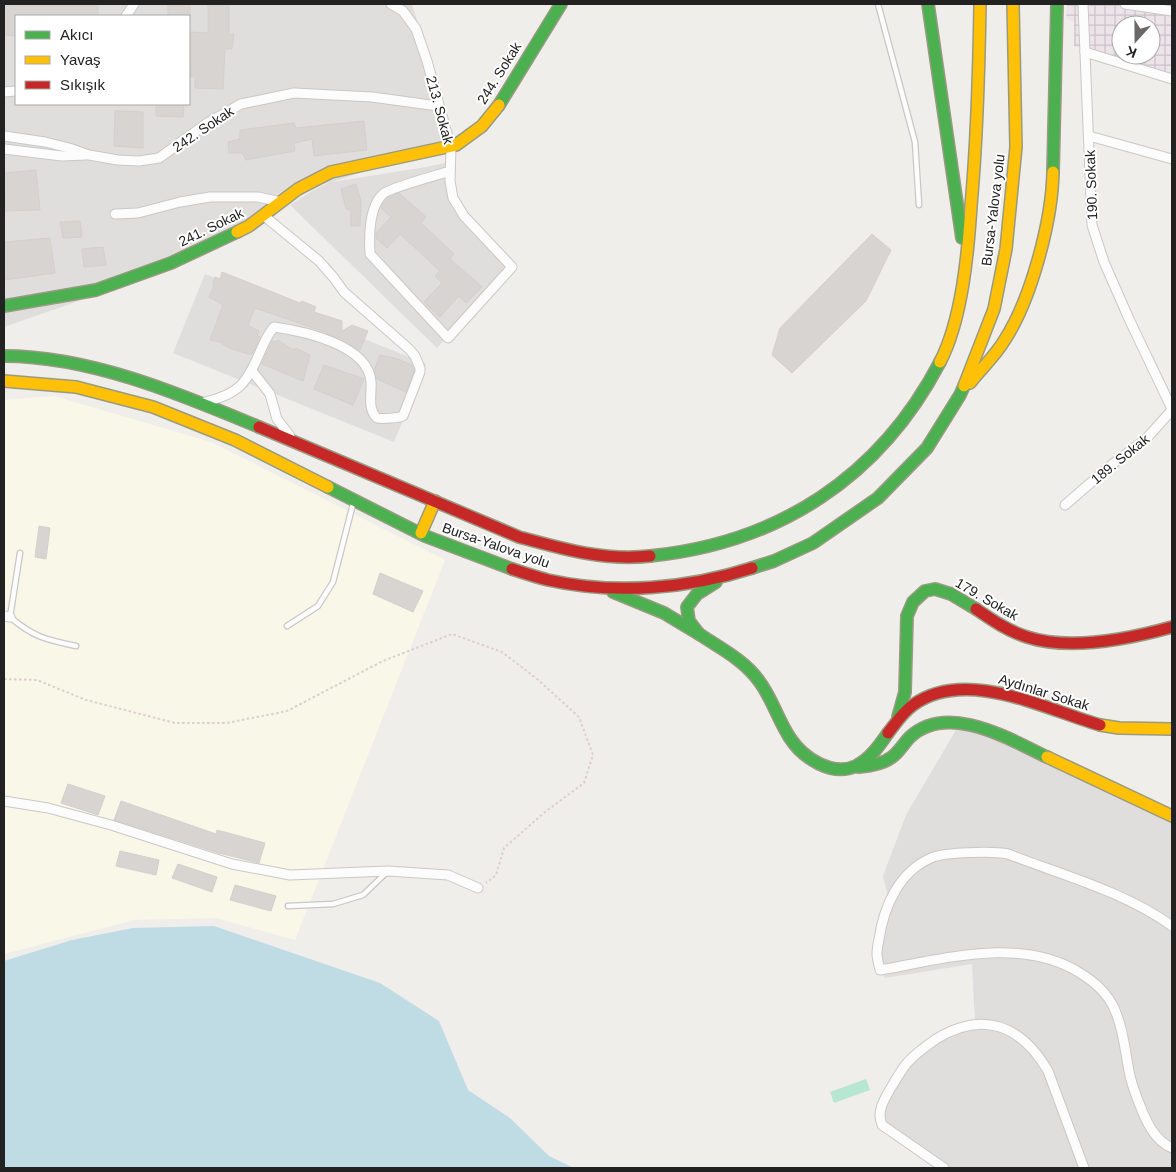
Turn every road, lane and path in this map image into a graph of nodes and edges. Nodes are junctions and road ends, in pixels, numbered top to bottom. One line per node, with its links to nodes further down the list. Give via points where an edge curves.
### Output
1 (134, 4): 14 (street)
2 (391, 4): 17 (street, 213. Sokak, via 403,12 416,29)
3 (561, 4): 20 (main road, 244. Sokak, via 494,111 482,126)
4 (878, 4): 26 (lane, via 915,142)
5 (928, 4): 29 (main road)
6 (980, 4): 29 (main road, Bursa-Yalova yolu, via 978,94)
7 (1013, 4): 34 (main road, Bursa-Yalova yolu, via 1016,147 1006,249 994,309)
8 (1057, 4): 34 (main road, via 1053,185 1043,240 1032,282 1015,322 1004,342)
9 (1083, 4): 15 (street, 190. Sokak)
10 (1125, 4): 12 (street)
11 (1164, 4): 12 (street)
12 (1150, 8): 13 (street)
13 (1172, 11)
14 (127, 15)
15 (1085, 52): 16 (street); 19 (street, 190. Sokak)
16 (1172, 79)
17 (438, 106): 20 (street, 213. Sokak); 22 (street, 242. Sokak, via 372,97 294,92 241,104 206,124 159,158 139,161)
18 (4, 136): 22 (street, 242. Sokak, via 45,142)
19 (1089, 136): 23 (street); 36 (street, 190. Sokak, via 1092,225 1128,319)
20 (451, 148): 24 (street, 213. Sokak); 25 (main road, 241. Sokak, via 331,172)
21 (4, 149): 22 (street, 242. Sokak, via 62,156)
22 (88, 155)
23 (1172, 159)
24 (450, 171): 24 (street, 213. Sokak, via 384,192 372,216 369,242 370,254 448,338 512,267 464,216 450,188)
25 (281, 202): 27 (street, via 258,197 210,197 138,213); 28 (main road, 241. Sokak)
26 (919, 205)
27 (115, 214)
28 (264, 215): 30 (main road, 241. Sokak, via 249,226 171,263 96,290); 32 (street, via 319,261 348,296 409,349 420,372 403,416 381,419 371,410 369,371 355,355 340,345 274,327)
29 (966, 268): 39 (main road, Bursa-Yalova yolu, via 950,342 929,382 901,423 869,459 837,486 803,510 769,527 695,549 654,556 607,557 560,549 519,537)
30 (4, 306)
31 (4, 356): 35 (main road, Bursa-Yalova yolu, via 29,356 108,371)
32 (252, 371): 35 (street, via 236,391); 37 (street, via 270,394 277,419)
33 (4, 381): 38 (main road, Bursa-Yalova yolu, via 76,387 154,408 236,440)
34 (960, 395): 43 (main road, Bursa-Yalova yolu, via 927,448 878,498 813,543 774,561)
35 (202, 403): 37 (main road, Bursa-Yalova yolu)
36 (1172, 409): 40 (street, 189. Sokak, via 1146,439)
37 (295, 442): 39 (main road, Bursa-Yalova yolu)
38 (354, 500): 41 (main road, Bursa-Yalova yolu); 46 (lane, via 332,582 318,606)
39 (435, 501): 41 (main road)
40 (1065, 505)
41 (422, 533): 44 (main road, Bursa-Yalova yolu, via 511,569 549,580)
42 (20, 553): 45 (lane)
43 (724, 576): 44 (main road, Bursa-Yalova yolu, via 664,586); 48 (main road, via 696,594 687,607 689,620)
44 (599, 587): 48 (main road, via 664,613)
45 (7, 616): 49 (lane, via 47,640)
46 (287, 626)
47 (1172, 627): 51 (main road, 179. Sokak, via 1091,643 1044,642 1010,630 949,593 930,589 908,610 906,682 900,713)
48 (699, 634): 53 (main road, via 751,671 763,687 784,729 810,759 836,769)
49 (76, 646)
50 (4, 679): 57 (path, via 37,680 86,700 175,723 227,723 287,711 383,661 452,634 502,652 579,717 593,755 584,783 504,848 496,875)
51 (894, 724): 52 (main road, Aydınlar Sokak, via 908,708 925,698 966,688 998,692 1108,727); 53 (main road, Aydınlar Sokak, via 875,753)
52 (1172, 729)
53 (851, 768): 55 (main road, via 884,762 898,752 911,736 926,727 943,722 960,723 996,733)
54 (4, 801): 56 (street, via 48,808 232,864 290,875)
55 (1172, 816)
56 (388, 871): 57 (street, via 448,875); 58 (lane, via 363,895 333,904)
57 (478, 888)
58 (288, 906)
59 (1172, 926): 60 (street, via 1124,898 1008,854 950,855 933,857 900,883 889,900 877,955 880,970 958,957 1027,954 1054,960 1085,976 1103,990 1114,1008 1129,1072 1145,1117 1152,1131)
60 (1172, 1148)
61 (944, 1168): 62 (street, via 887,1130 882,1125 880,1114 886,1095 914,1056 952,1030 984,1023 1001,1027 1021,1038 1043,1062)
62 (1084, 1168)

